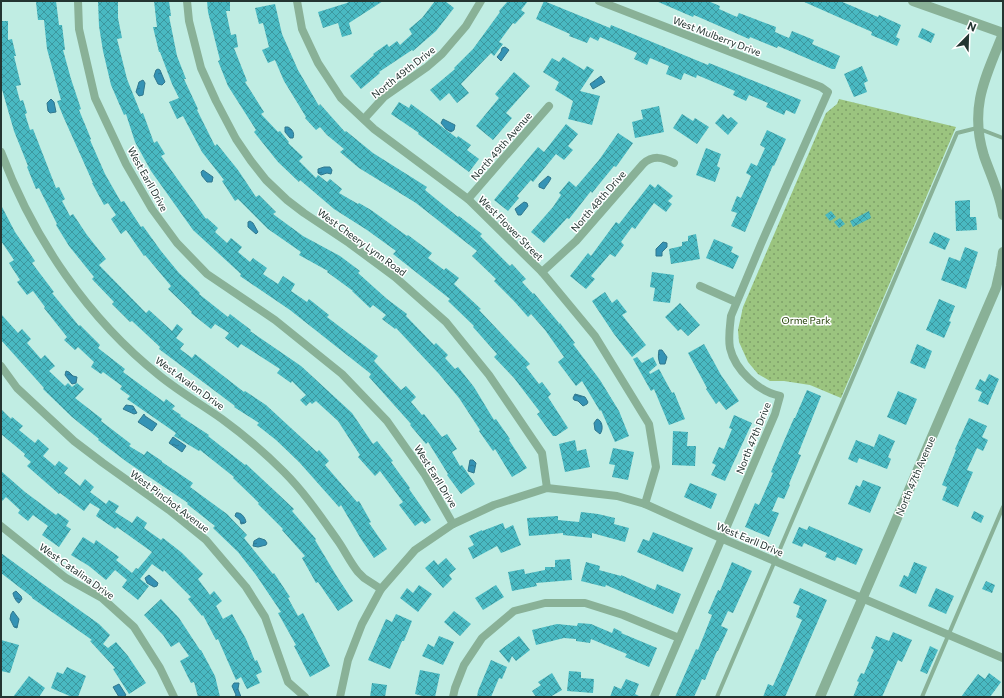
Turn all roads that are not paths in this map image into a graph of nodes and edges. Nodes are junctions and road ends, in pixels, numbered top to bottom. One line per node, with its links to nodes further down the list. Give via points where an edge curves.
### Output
1 (78, 1): 25 (street, West Earll Drive, via 79,29 95,98 126,164 152,209 177,243 207,274 275,320 342,374 387,422 425,476)
2 (187, 1): 22 (street, West Cheery Lynn Road, via 201,68 236,139 251,161 287,200 395,277 446,322 489,375 542,452)
3 (297, 1): 10 (street, West Flower Street, via 302,29 318,63 341,98)
4 (481, 1): 10 (street, North 49th Drive, via 466,26 442,54 384,96)
5 (599, 1): 8 (street, West Mulberry Drive, via 822,87)
6 (913, 1): 7 (street)
7 (1003, 34): 11 (street, via 980,96)
8 (828, 92): 20 (street, North 47th Drive)
9 (549, 106): 15 (street, North 49th Avenue)
10 (364, 119): 15 (street, West Flower Street)
11 (977, 128): 12 (lane); 16 (street); 28 (lane, via 957,133)
12 (1003, 138)
13 (1, 152): 29 (street, West Avalon Drive, via 17,191 48,249 103,320 126,345 160,375 238,432 284,473 306,496 358,572)
14 (674, 163): 18 (street, North 48th Drive, via 661,158 648,160 643,164 576,241)
15 (468, 199): 18 (street, West Flower Street)
16 (1003, 215)
17 (1003, 252): 30 (street, North 47th Avenue, via 996,288)
18 (542, 272): 23 (street, West Flower Street, via 595,336 649,424 656,467)
19 (700, 286): 20 (street)
20 (736, 302): 27 (street, North 47th Drive, via 731,316 730,348 748,378 766,391 780,396 775,414)
21 (1, 366): 35 (street, West Pinchot Avenue, via 17,388 74,440 206,540 246,587 265,617 288,682)
22 (547, 488): 23 (street, West Earll Drive, via 617,496); 25 (street, West Earll Drive, via 494,505)
23 (645, 504): 27 (street, West Earll Drive)
24 (1003, 507): 31 (lane)
25 (453, 524): 29 (street, via 415,550)
26 (1, 526): 34 (street, West Catalina Drive, via 66,578 102,598 134,627 160,668)
27 (722, 539): 28 (street, West Earll Drive); 32 (street, North 47th Drive)
28 (776, 561): 30 (street, West Earll Drive); 39 (lane)
29 (381, 589): 36 (street, via 356,637)
30 (863, 598): 31 (street, West Earll Drive); 40 (street, North 47th Avenue)
31 (949, 635): 33 (street, West Earll Drive); 41 (lane)
32 (680, 638): 37 (street, via 585,603 545,603 514,612 482,638 464,665); 38 (street, North 47th Drive)
33 (1003, 658)
34 (174, 697)
35 (305, 697)
36 (340, 697)
37 (453, 697)
38 (654, 697)
39 (717, 697)
40 (820, 697)
41 (922, 697)

